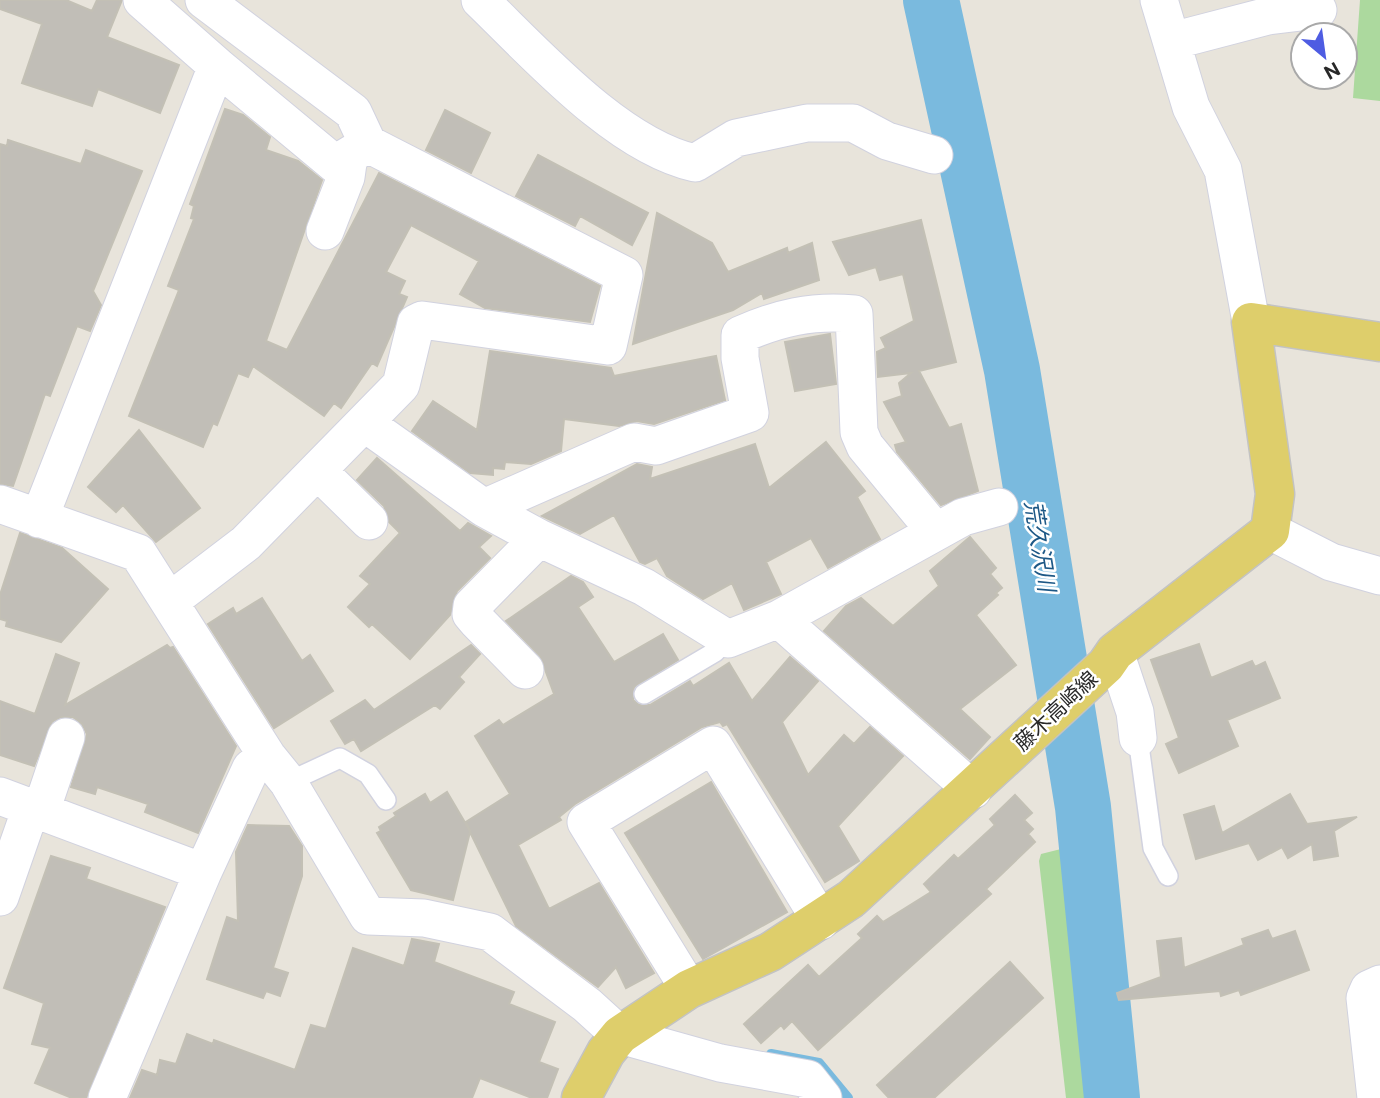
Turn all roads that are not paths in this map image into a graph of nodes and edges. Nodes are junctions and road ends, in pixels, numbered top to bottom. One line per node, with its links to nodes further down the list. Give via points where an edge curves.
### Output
1 (142, 0): 7 (street)
2 (204, 0): 8 (street, via 353,112)
3 (481, 0): 9 (street, via 617,126 682,160 695,163 736,138 807,123 853,123 887,141)
4 (1159, 0): 6 (street)
5 (1318, 10): 6 (street, via 1268,16)
6 (1172, 41): 11 (street, via 1191,107 1223,170)
7 (217, 66): 8 (street, via 335,164); 18 (street)
8 (359, 150): 10 (street); 13 (street, via 624,275 608,346 422,320 416,323 401,385)
9 (934, 155)
10 (325, 231)
11 (1251, 322): 12 (main road); 20 (main road, via 1275,494)
12 (1380, 342)
13 (366, 424): 14 (street); 16 (street)
14 (318, 471): 19 (street); 24 (street, via 246,543)
15 (0, 504): 18 (street)
16 (484, 508): 21 (street, via 634,442 656,446 750,413 740,335 794,315 824,311 854,314 859,432 865,446); 22 (street)
17 (999, 508): 21 (street, via 963,517)
18 (39, 519): 24 (street, via 138,553)
19 (369, 521)
20 (1270, 531): 23 (street, via 1331,562); 27 (main road, 藤木高崎線)
21 (936, 532): 25 (street)
22 (539, 538): 26 (street, via 644,587); 28 (street, via 472,606 471,614)
23 (1380, 576)
24 (170, 600): 32 (street)
25 (779, 620): 26 (street); 33 (street)
26 (728, 639): 29 (lane, via 715,652)
27 (1111, 659): 31 (street, via 1135,712); 33 (main road, 藤木高崎線)
28 (525, 670)
29 (644, 694)
30 (66, 737): 35 (street)
31 (1138, 738): 37 (lane, via 1153,849)
32 (278, 769): 34 (lane, via 340,758 368,774); 36 (street, via 251,768); 42 (street, via 368,916 424,918 498,935)
33 (973, 790): 39 (main road, 藤木高崎線)
34 (386, 800)
35 (24, 805): 36 (street); 38 (street)
36 (203, 872): 43 (street)
37 (1168, 876)
38 (0, 897)
39 (821, 921): 41 (main road, 藤木高崎線, via 770,952); 41 (street, via 713,745 586,822)
40 (1380, 984): 46 (street, via 1369,989 1365,998)
41 (689, 989): 42 (main road, 藤木高崎線)
42 (620, 1035): 44 (main road, 藤木高崎線); 45 (street, via 720,1063 808,1079)
43 (107, 1098)
44 (581, 1098)
45 (823, 1098)
46 (1376, 1098)

